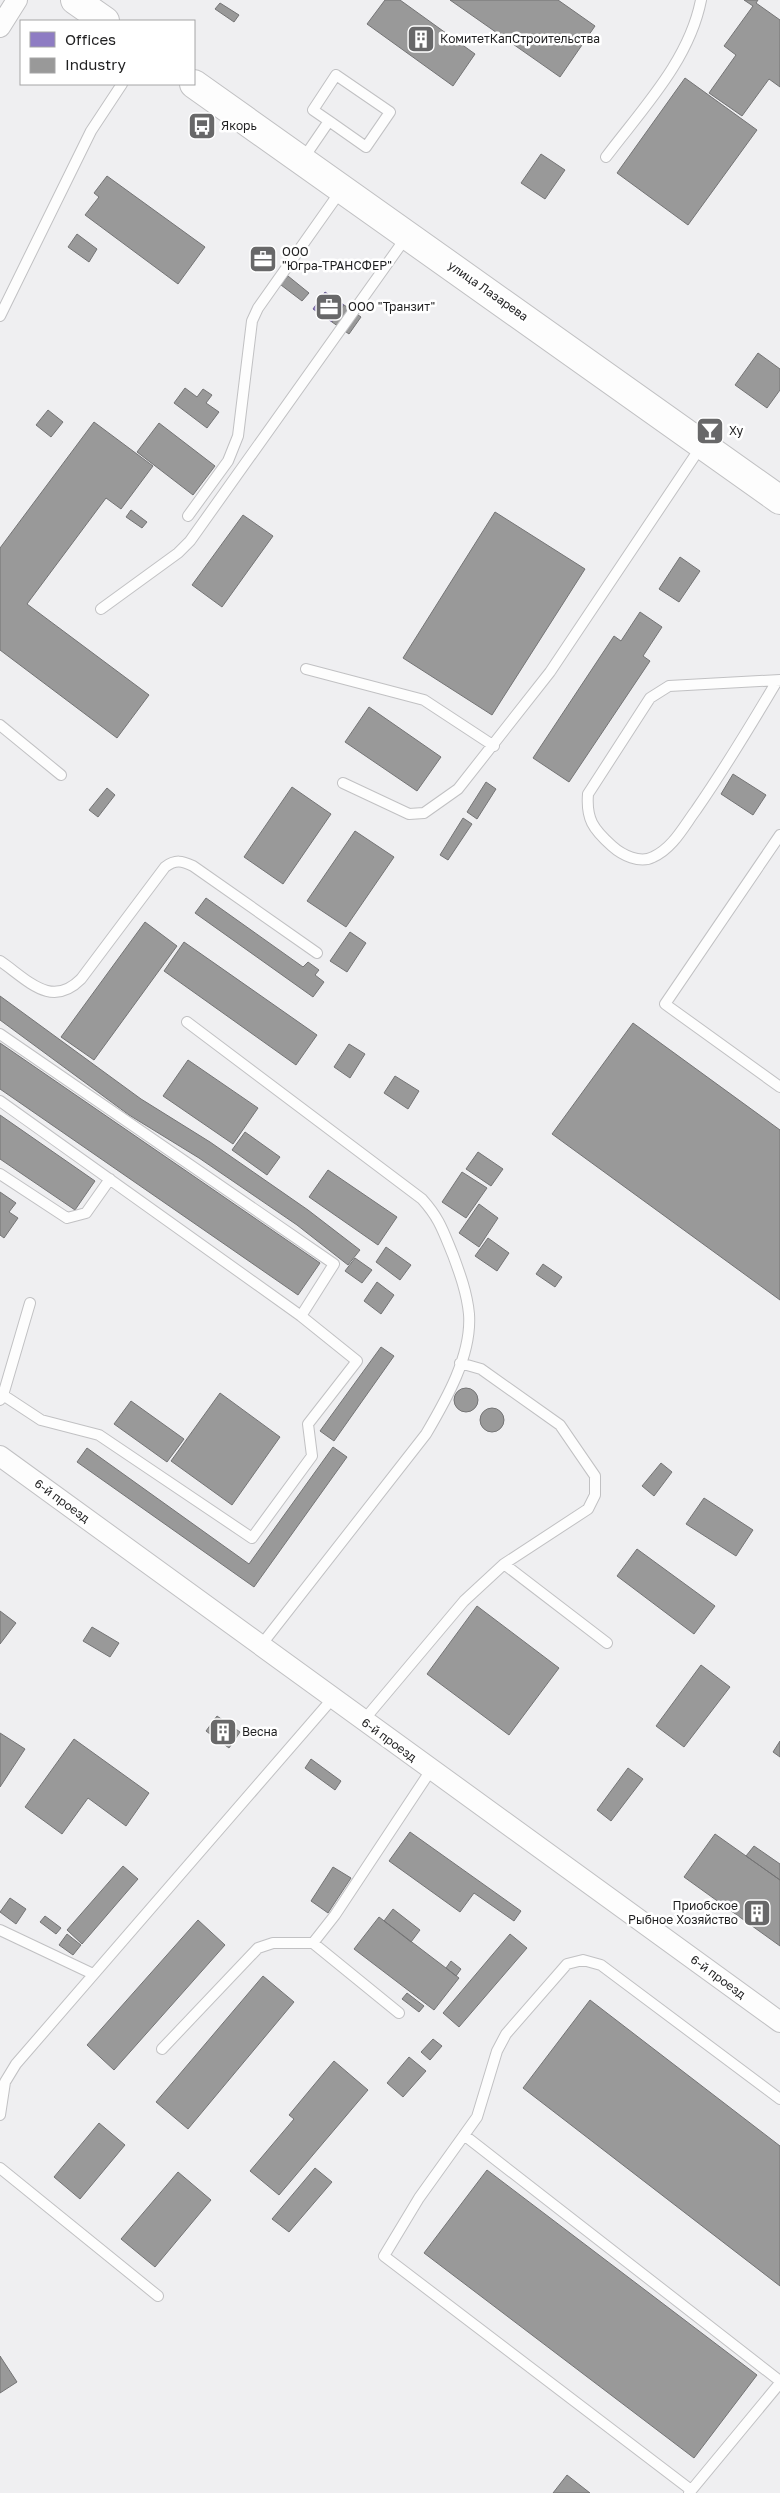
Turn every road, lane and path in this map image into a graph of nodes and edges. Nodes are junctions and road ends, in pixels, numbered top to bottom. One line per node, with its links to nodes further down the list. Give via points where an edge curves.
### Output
1 (17, 0): 3 (street)
2 (701, 0): 7 (lane, via 682,54)
3 (0, 27)
4 (121, 85): 11 (lane, via 91,131)
5 (195, 85): 8 (main road, улица Лазарева)
6 (329, 122): 6 (lane, via 313,110 336,76 390,112 366,146); 8 (lane)
7 (606, 157)
8 (303, 160): 9 (main road, улица Лазарева)
9 (342, 189): 10 (main road, улица Лазарева); 14 (lane, via 266,295 252,321 238,436 228,461)
10 (407, 235): 12 (main road, улица Лазарева); 15 (lane, via 190,541)
11 (0, 316)
12 (703, 444): 13 (main road, улица Лазарева); 19 (lane, via 550,672)
13 (780, 500)
14 (188, 516)
15 (101, 609)
16 (306, 669): 19 (lane, via 424,700)
17 (778, 681): 17 (lane, via 722,773 673,842 652,858 634,859 612,847 586,812 588,794 650,698 669,686)
18 (0, 725): 20 (lane)
19 (494, 746): 21 (lane, via 458,789 424,812 409,814)
20 (61, 774)
21 (343, 783)
22 (780, 835): 27 (lane, via 665,1004)
23 (317, 953): 24 (lane, via 182,861 165,867 71,990 60,994 47,993)
24 (0, 961)
25 (187, 1022): 33 (lane, via 422,1199 437,1216 464,1285 469,1314 468,1337)
26 (0, 1034): 32 (lane, via 334,1264)
27 (780, 1087)
28 (0, 1101): 30 (lane)
29 (0, 1174): 30 (lane, via 67,1218 86,1213)
30 (110, 1179): 32 (lane)
31 (30, 1303): 34 (lane)
32 (301, 1316): 34 (lane, via 357,1361 308,1424 312,1456 252,1538 98,1435 41,1420)
33 (460, 1363): 36 (lane, via 481,1369 560,1425 595,1476 595,1495 588,1509); 38 (lane, via 444,1404 426,1434)
34 (2, 1397)
35 (3, 1462): 38 (street, 6-й проезд)
36 (504, 1564): 37 (lane); 40 (lane, via 464,1601)
37 (607, 1643)
38 (262, 1644): 39 (street, 6-й проезд)
39 (333, 1698): 40 (street, 6-й проезд); 44 (lane)
40 (363, 1721): 41 (street, 6-й проезд)
41 (431, 1770): 43 (lane); 46 (street, 6-й проезд)
42 (0, 1930): 44 (lane)
43 (314, 1943): 45 (lane); 47 (lane, via 273,1943 258,1948)
44 (94, 1974): 49 (lane, via 16,2064 5,2082)
45 (399, 2012)
46 (780, 2022)
47 (162, 2049)
48 (780, 2100): 50 (lane, via 601,1965 584,1960 567,1964 506,2034 497,2051 478,2117)
49 (0, 2115)
50 (464, 2135): 53 (lane); 54 (lane, via 419,2198 384,2256)
51 (0, 2168): 52 (lane)
52 (158, 2296)
53 (780, 2382): 54 (lane)
54 (690, 2492)

